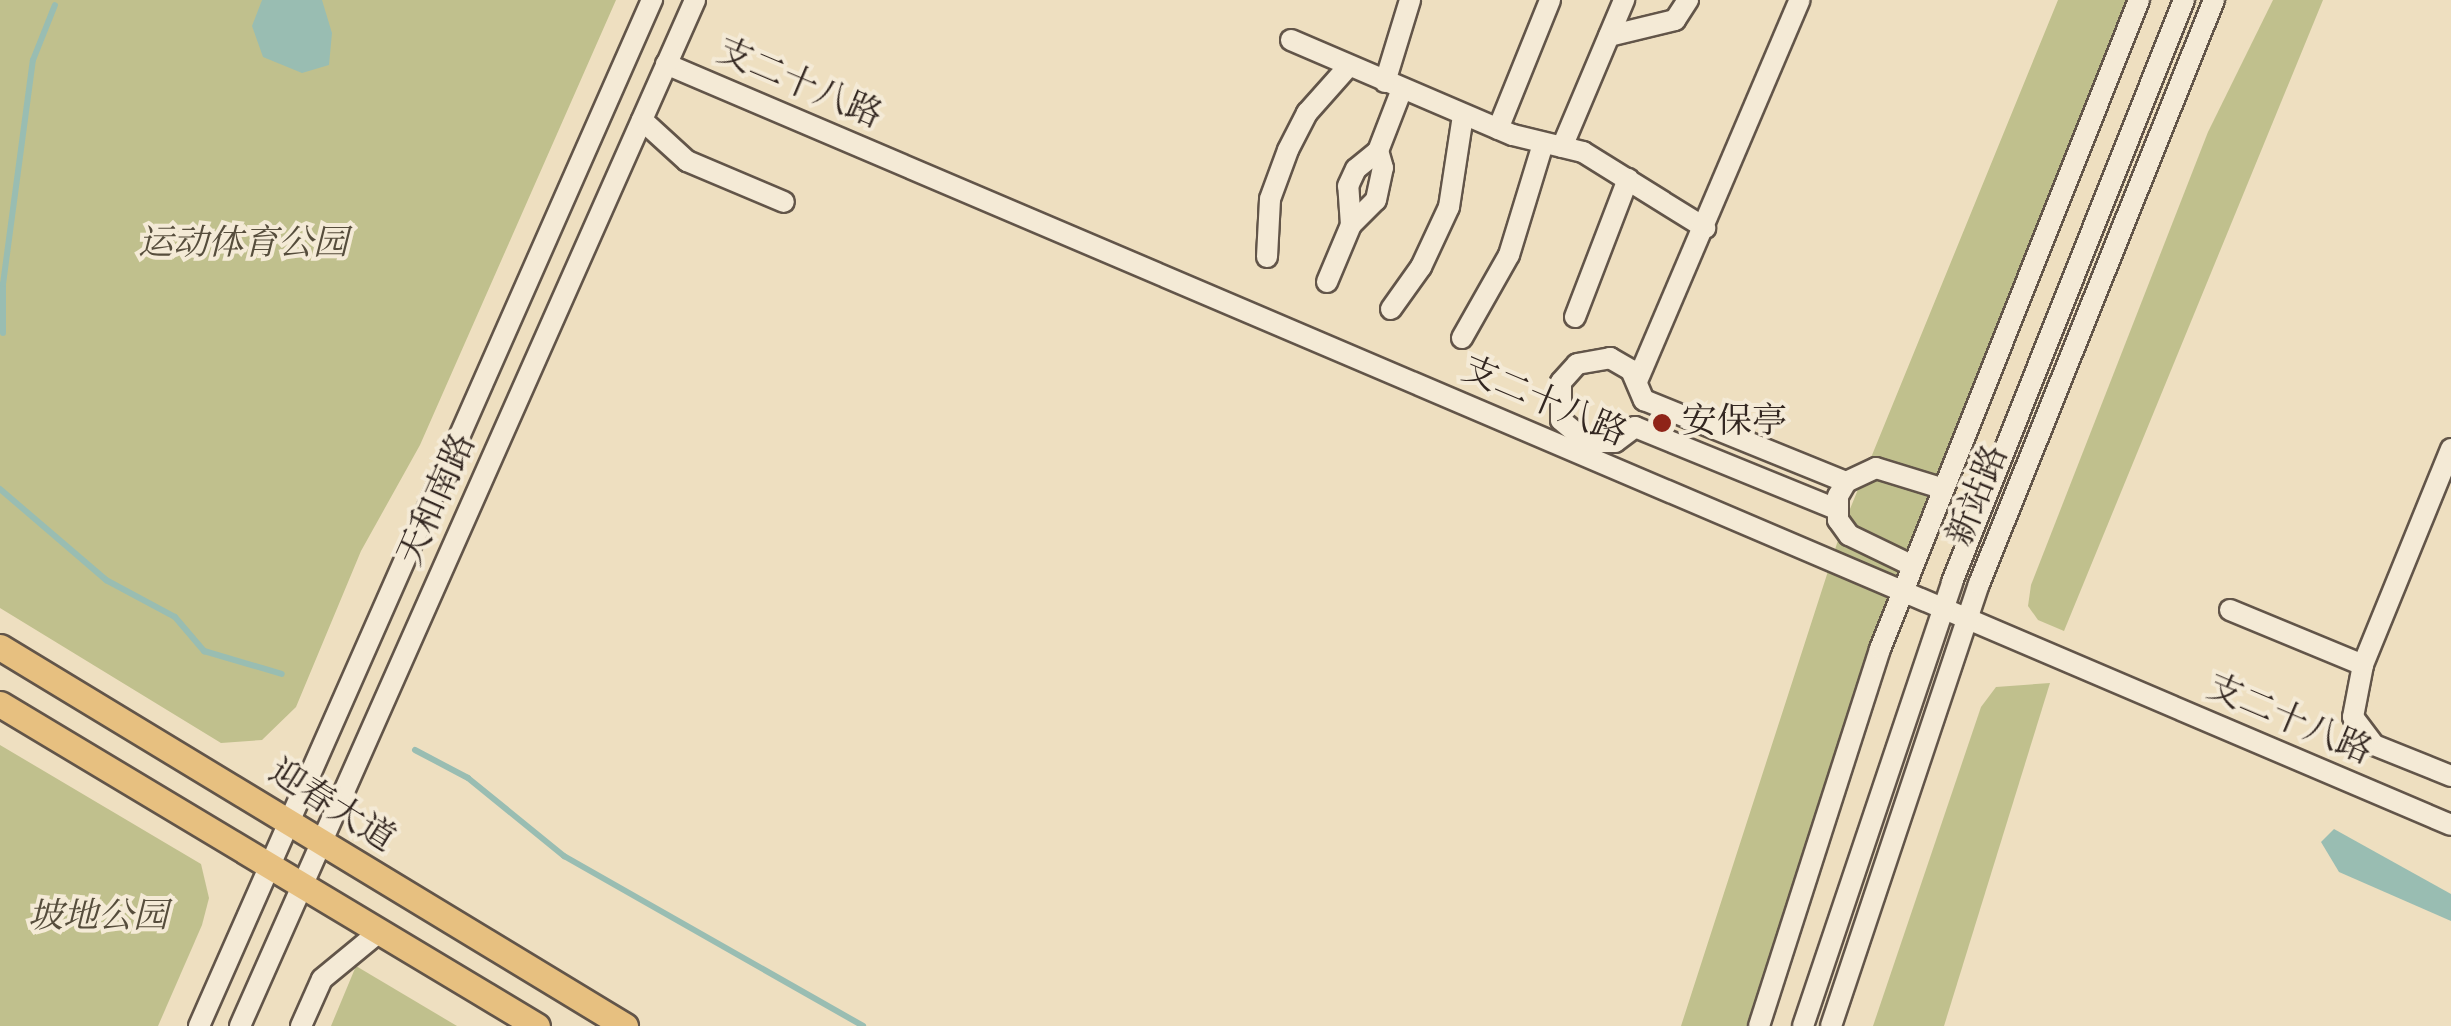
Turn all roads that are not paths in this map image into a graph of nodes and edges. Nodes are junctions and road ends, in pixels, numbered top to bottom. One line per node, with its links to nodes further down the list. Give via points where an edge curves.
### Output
1 (652, 0): 50 (street, 天和南路)
2 (695, 0): 13 (street, 天和南路)
3 (1410, 0): 15 (street)
4 (1550, 0): 18 (street)
5 (1624, 0): 11 (street)
6 (1688, 0): 11 (street, via 1675,20)
7 (1800, 0): 24 (street)
8 (2140, 0): 39 (street)
9 (2184, 0): 43 (street, 新站路)
10 (2214, 0): 45 (street, 新站路)
11 (1609, 36): 19 (street)
12 (1290, 40): 14 (street)
13 (666, 64): 17 (street, 天和南路); 42 (street, 支二十八路)
14 (1348, 67): 15 (street); 25 (street, via 1307,113 1288,150 1266,218)
15 (1394, 86): 16 (street); 20 (street)
16 (1463, 115): 18 (street); 27 (street, via 1449,206 1428,254)
17 (642, 120): 22 (street, via 687,161); 52 (street, 天和南路)
18 (1498, 129): 19 (street)
19 (1552, 146): 21 (street); 29 (street, via 1509,256)
20 (1378, 151): 23 (street, via 1383,168 1376,200); 23 (street, via 1348,186)
21 (1628, 179): 24 (street); 28 (street)
22 (784, 202)
23 (1351, 225): 26 (street)
24 (1705, 228): 30 (street)
25 (1268, 257)
26 (1327, 282)
27 (1392, 308)
28 (1575, 317)
29 (1462, 338)
30 (1638, 379): 31 (street); 33 (street, via 1621,362 1597,357 1568,372 1558,394 1561,420 1588,442 1614,442)
31 (1644, 400): 32 (street); 33 (street)
32 (1690, 419): 34 (street); 35 (street)
33 (1635, 427): 34 (street)
34 (1680, 446): 37 (street)
35 (1760, 447): 37 (street); 38 (street)
36 (2451, 449): 47 (street)
37 (1749, 474): 40 (street)
38 (1846, 482): 39 (street, via 1876,468 1894,469); 40 (street)
39 (1941, 488): 41 (street)
40 (1836, 510): 41 (street, via 1858,542)
41 (1911, 566): 42 (street)
42 (1902, 591): 43 (street, 支二十八路); 61 (street)
43 (1943, 608): 45 (street, 支二十八路); 62 (street, 新站路)
44 (2230, 610): 47 (street)
45 (1967, 619): 51 (street, 支二十八路); 63 (street, 新站路)
46 (0, 647): 50 (main road, 迎春大道)
47 (2363, 665): 49 (street, via 2353,716 2364,738)
48 (0, 704): 53 (main road)
49 (2451, 776)
50 (290, 822): 52 (main road, 迎春大道); 53 (street, 天和南路)
51 (2451, 825)
52 (321, 843): 54 (street, 天和南路); 60 (main road, 迎春大道)
53 (270, 867): 54 (main road); 56 (street, 天和南路)
54 (302, 886): 55 (main road); 57 (street, 天和南路)
55 (379, 932): 58 (street, via 322,979); 59 (main road)
56 (200, 1026)
57 (240, 1026)
58 (301, 1026)
59 (537, 1026)
60 (625, 1026)
61 (1759, 1026)
62 (1802, 1026)
63 (1831, 1026)

